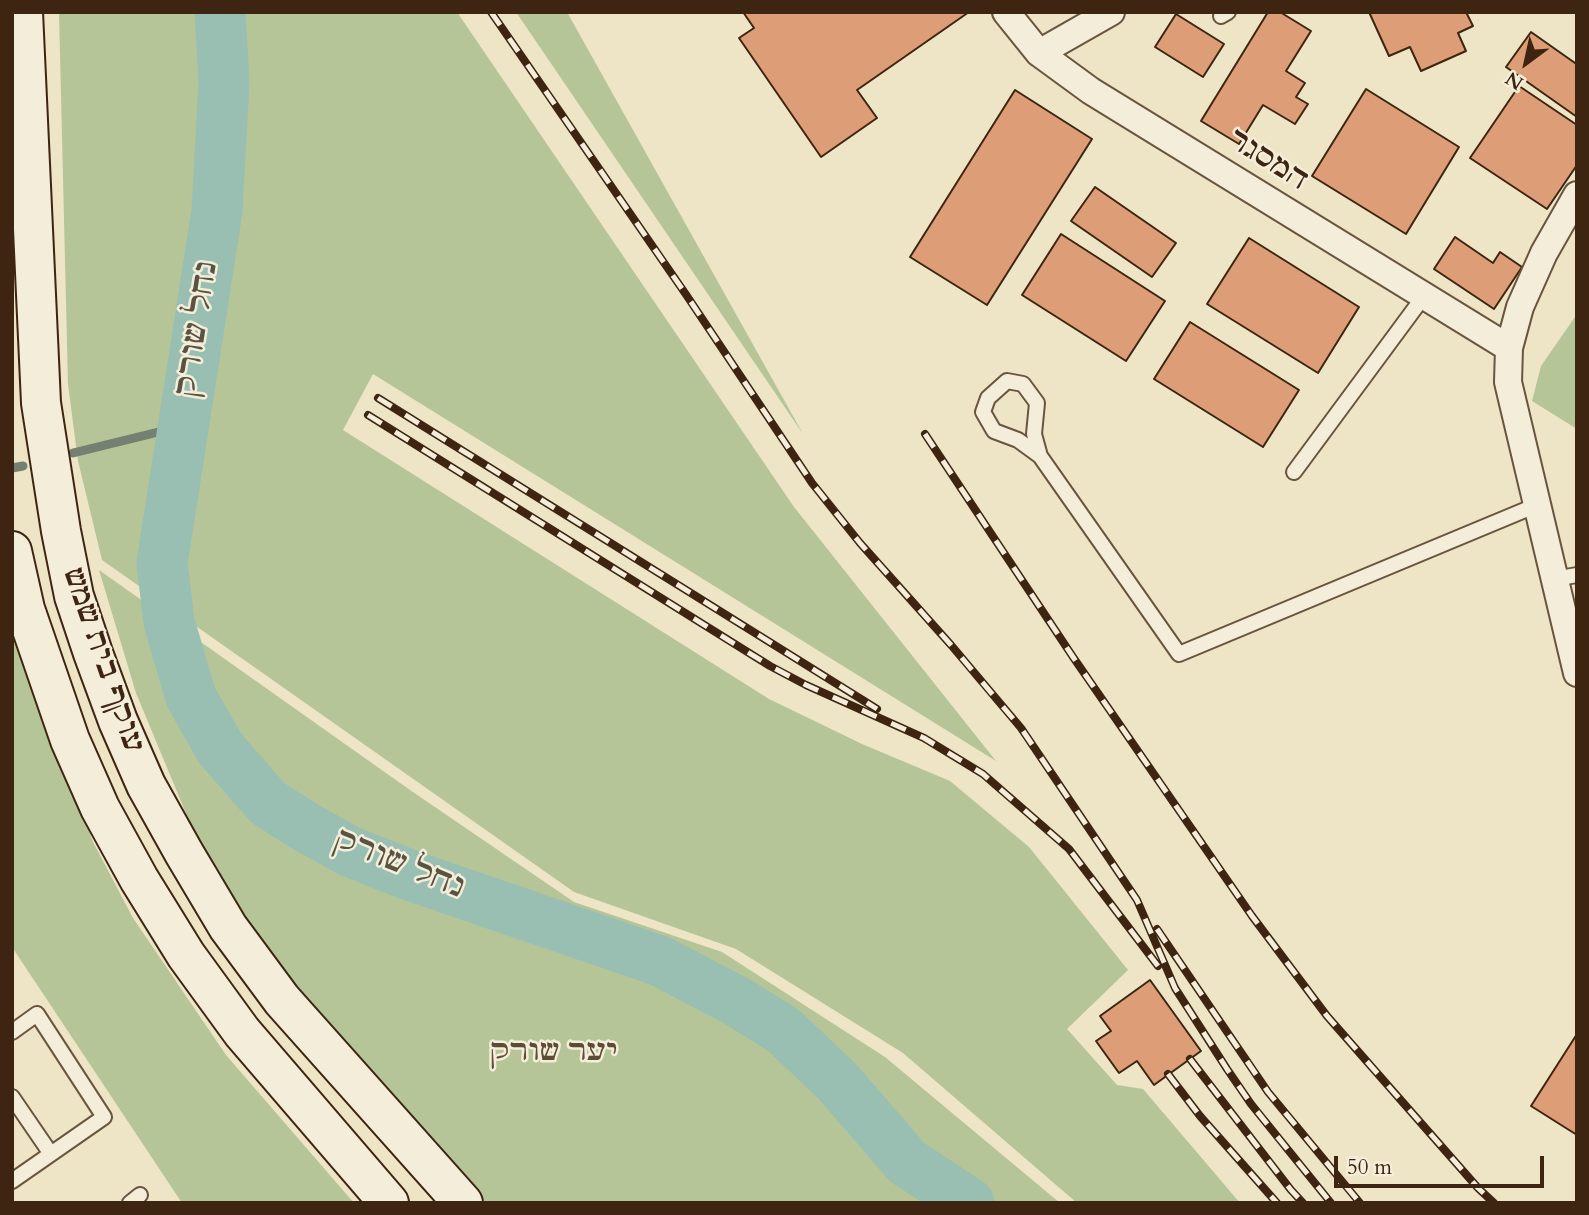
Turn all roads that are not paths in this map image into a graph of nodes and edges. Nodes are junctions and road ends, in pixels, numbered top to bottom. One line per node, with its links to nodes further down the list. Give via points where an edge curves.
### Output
1 (23, 12): 19 (main road, עוקף בית שמש, via 41,403 74,596 114,710 146,785 229,927 282,1000)
2 (1006, 12): 4 (street, המסגר)
3 (1111, 12): 4 (street)
4 (1039, 53): 6 (street, המסגר, via 1091,91)
5 (1577, 195): 7 (street, via 1544,253 1520,307)
6 (1424, 296): 7 (street, המסגר); 9 (lane)
7 (1509, 348): 10 (street, via 1508,382)
8 (1040, 456): 8 (lane, via 1034,434 1037,403 1023,384 1007,381 988,398 983,412 994,431 1018,440); 10 (lane, via 1179,654)
9 (1294, 472)
10 (1537, 505): 12 (street)
11 (12, 551): 18 (main road, עוקף בית שמש, via 25,609 70,740 139,879 242,1032)
12 (1566, 577): 13 (street)
13 (1577, 673)
14 (12, 1032): 16 (lane, via 37,1014 104,1117)
15 (12, 1097): 16 (lane)
16 (51, 1154): 17 (lane)
17 (14, 1176)
18 (389, 1203)
19 (463, 1203)

